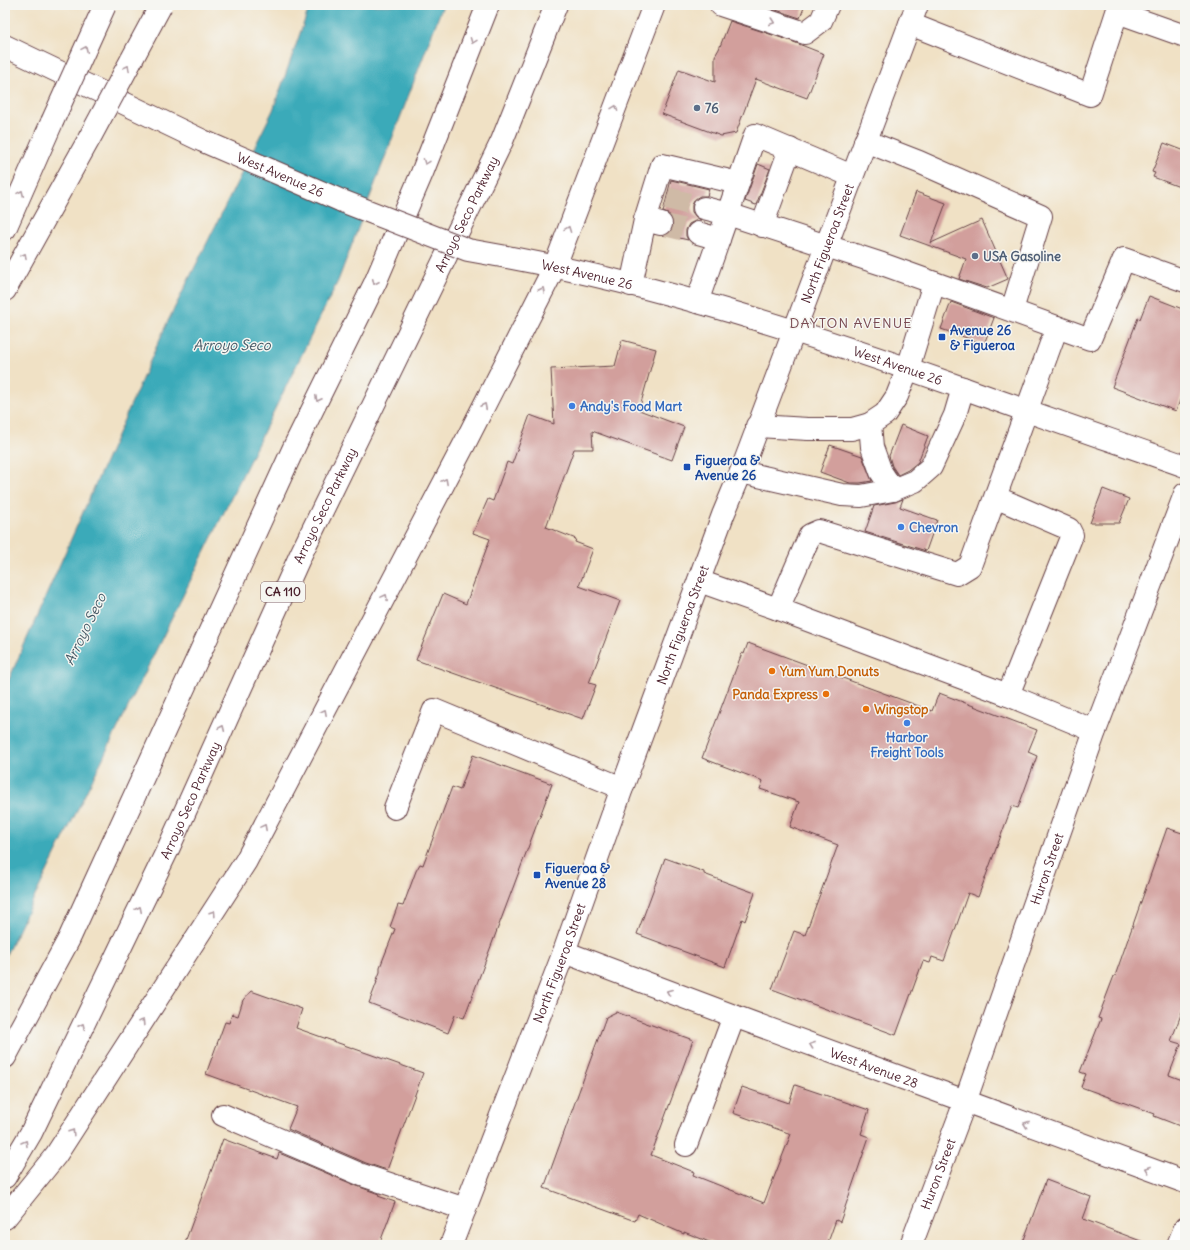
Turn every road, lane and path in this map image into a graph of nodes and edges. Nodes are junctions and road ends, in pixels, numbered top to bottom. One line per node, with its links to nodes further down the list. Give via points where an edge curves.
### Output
1 (105, 5): 18 (main road, one-way to 1, bridge)
2 (161, 5): 26 (main road, one-way to 2, bridge)
3 (488, 5): 49 (main road, one-way to 49, via 422,173 375,283 296,444 69,939)
4 (556, 5): 53 (main road, Arroyo Seco Parkway / CA 110, one-way to 4, via 31,1133 169,847 300,554 502,141)
5 (654, 5): 22 (main road, one-way to 5)
6 (722, 5): 7 (main road, one-way to 7, via 805,33 821,21)
7 (828, 5)
8 (913, 14): 9 (main road, via 1090,95 1117,12); 11 (main road, North Figueroa Street)
9 (1185, 36)
10 (5, 46): 22 (main road, West Avenue 26, bridge, via 203,140 342,201 468,250)
11 (865, 141): 13 (main road, North Figueroa Street); 28 (main road, via 1041,216)
12 (790, 149): 13 (main road); 14 (main road, via 755,135); 17 (main road)
13 (852, 176): 21 (main road, North Figueroa Street)
14 (738, 183): 16 (main road); 25 (main road, via 662,165 660,197)
15 (704, 208): 16 (main road)
16 (728, 214): 17 (main road); 20 (main road)
17 (762, 226): 21 (main road)
18 (5, 229)
19 (698, 233): 20 (main road)
20 (719, 239): 27 (main road)
21 (826, 246): 24 (main road); 30 (main road, North Figueroa Street)
22 (555, 266): 25 (main road, West Avenue 26); 56 (main road, one-way to 22, via 56,1155 246,861)
23 (1185, 281): 29 (main road, via 1124,259 1090,339)
24 (934, 283): 28 (main road); 31 (main road)
25 (631, 285): 27 (main road, West Avenue 26)
26 (5, 290)
27 (697, 302): 30 (main road, West Avenue 26)
28 (1012, 310): 29 (main road)
29 (1057, 327): 33 (main road)
30 (794, 330): 31 (main road, West Avenue 26); 35 (main road, North Figueroa Street)
31 (908, 368): 32 (main road, West Avenue 26); 34 (main road, via 897,396 885,414)
32 (963, 388): 33 (main road, West Avenue 26); 38 (main road, via 955,415 931,467 915,481)
33 (1027, 410): 36 (main road, West Avenue 26); 40 (main road)
34 (870, 424): 35 (main road, via 852,428 808,429); 38 (main road, via 872,447 881,472)
35 (757, 426): 37 (main road, North Figueroa Street)
36 (1185, 466)
37 (741, 472): 38 (main road, via 842,495 860,496); 41 (main road, North Figueroa Street)
38 (892, 490)
39 (1185, 494): 44 (main road, Huron Street)
40 (995, 497): 42 (main road, via 970,566 957,574 819,531 810,535); 43 (main road, via 1069,529 1072,536)
41 (699, 581): 42 (main road); 45 (main road, North Figueroa Street)
42 (778, 610): 43 (main road)
43 (1008, 695): 44 (main road)
44 (1095, 731): 50 (main road, Huron Street)
45 (622, 788): 46 (main road, via 434,710); 47 (main road, North Figueroa Street)
46 (395, 808)
47 (564, 952): 48 (main road, West Avenue 28, one-way to 47); 55 (main road, North Figueroa Street)
48 (734, 1016): 50 (main road, West Avenue 28, one-way to 48); 52 (main road)
49 (5, 1057)
50 (965, 1102): 54 (main road, West Avenue 28, one-way to 50); 59 (main road, Huron Street)
51 (223, 1115): 55 (main road, via 362,1175)
52 (686, 1145)
53 (5, 1177)
54 (1185, 1182)
55 (465, 1209): 58 (main road, North Figueroa Street)
56 (5, 1218)
57 (1185, 1228): 60 (main road)
58 (451, 1245)
59 (911, 1245)
60 (1178, 1245)

